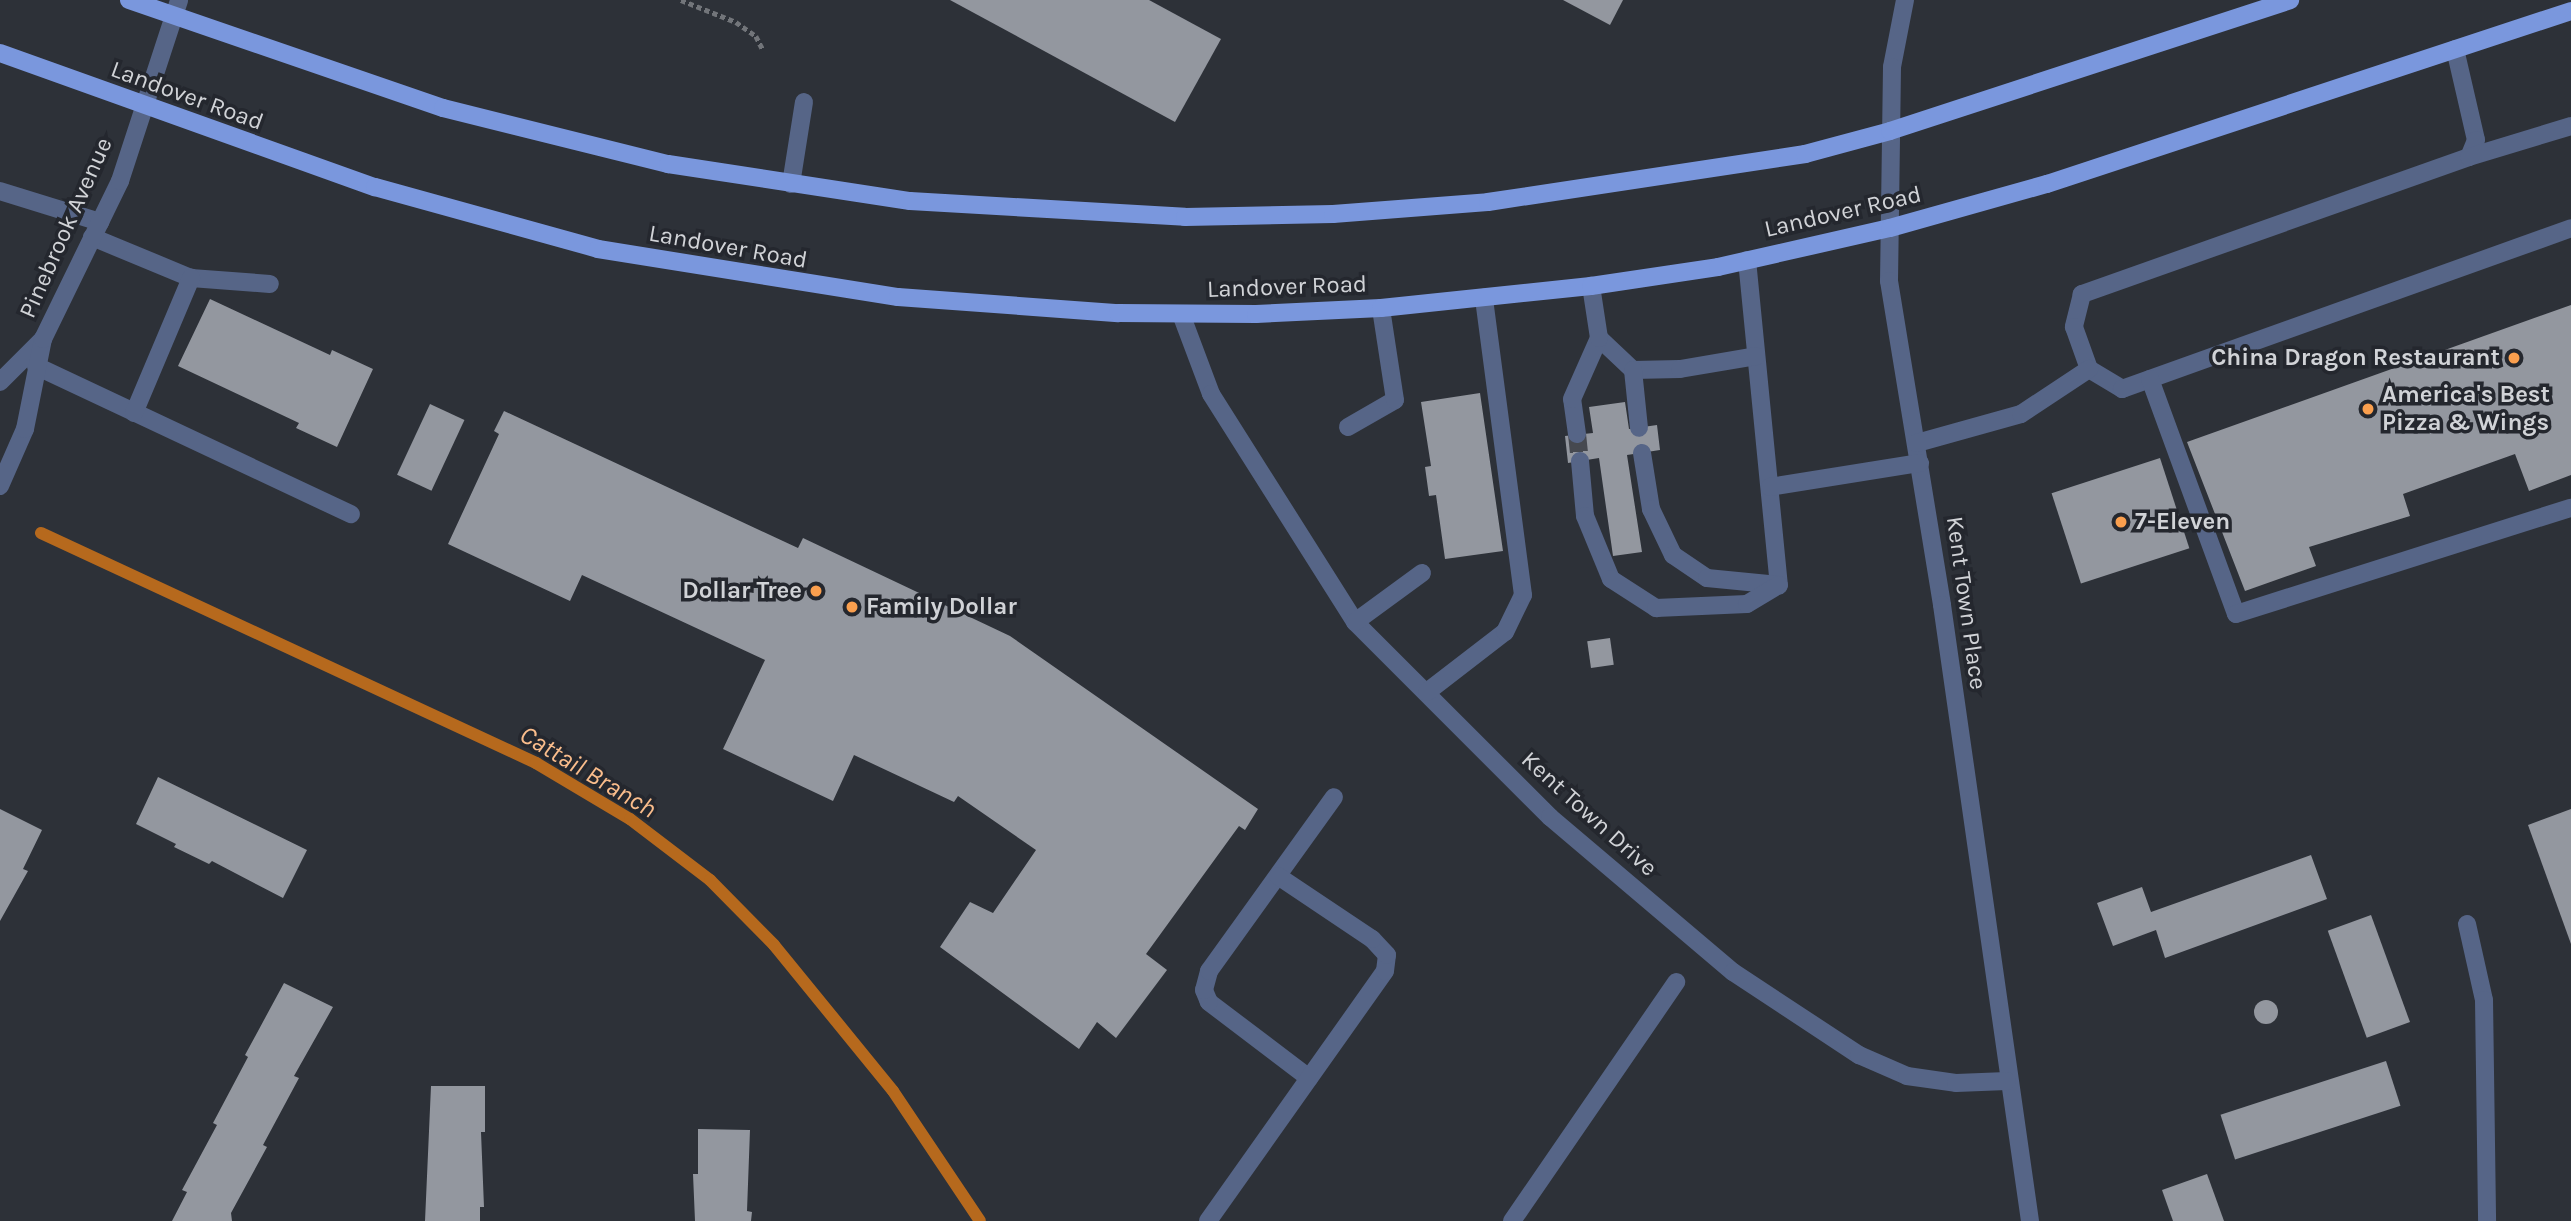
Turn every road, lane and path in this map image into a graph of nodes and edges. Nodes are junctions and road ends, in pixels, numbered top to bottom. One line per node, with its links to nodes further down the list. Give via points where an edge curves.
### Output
1 (129, 0): 5 (main road)
2 (681, 0): 8 (path, via 736,22 756,36)
3 (1905, 0): 13 (street, Kent Town Place, via 1894,42)
4 (2290, 0): 13 (main road)
5 (176, 8): 11 (street, Pinebrook Avenue); 15 (main road, via 336,74 517,129 668,163)
6 (2571, 11): 7 (main road, Landover Road)
7 (2455, 49): 14 (street, via 2476,140); 17 (main road, Landover Road, via 2047,184)
8 (763, 50)
9 (0, 53): 11 (main road, Landover Road)
10 (804, 102): 15 (street)
11 (144, 106): 19 (street, Pinebrook Avenue, via 120,181); 26 (main road, Landover Road, via 444,209 611,251 886,295)
12 (2571, 126): 14 (street)
13 (1890, 131): 15 (main road, via 1805,154 1636,183 1488,202 1333,214 1111,216 909,201); 17 (street, Kent Town Place)
14 (2469, 157): 31 (street, via 2082,294 2074,327)
15 (791, 184)
16 (0, 191): 19 (street)
17 (1890, 228): 20 (main road, Landover Road); 39 (street, Kent Town Place, via 1889,281)
18 (2571, 228): 33 (street)
19 (96, 230): 21 (street); 28 (street, Pinebrook Avenue)
20 (1746, 260): 23 (main road, Landover Road); 29 (street)
21 (191, 278): 22 (street); 35 (street)
22 (270, 284)
23 (1591, 286): 24 (main road, Landover Road); 27 (street)
24 (1484, 298): 25 (main road, Landover Road); 50 (street, via 1523,595 1505,632)
25 (1381, 308): 26 (main road, Landover Road); 36 (street, via 1395,400)
26 (1181, 314): 49 (street, Kent Town Drive, via 1211,394 1320,574)
27 (1599, 338): 32 (street); 38 (street, via 1572,398)
28 (43, 339): 30 (street, Pinebrook Avenue); 34 (street, Pinebrook Avenue)
29 (1756, 356): 32 (street, via 1680,369); 44 (street)
30 (36, 366): 35 (street); 43 (street, Pinebrook Avenue, via 25,429)
31 (2090, 369): 33 (street, via 2122,389); 39 (street, via 2021,414)
32 (1633, 370): 37 (street)
33 (2150, 379): 45 (street, via 2236,614)
34 (0, 382)
35 (134, 413): 46 (street)
36 (1348, 427)
37 (1639, 428)
38 (1577, 434)
39 (1917, 443): 42 (street, Kent Town Place)
40 (1642, 453): 48 (street, via 1651,509 1673,555 1707,578)
41 (1580, 461): 48 (street, via 1585,516 1611,579 1656,608 1747,604)
42 (1920, 463): 44 (street); 56 (street, Kent Town Place)
43 (0, 486)
44 (1770, 487): 48 (street)
45 (2571, 508)
46 (351, 514)
47 (1422, 573): 49 (street)
48 (1779, 585)
49 (1355, 622): 50 (street, Kent Town Drive)
50 (1427, 692): 56 (street, Kent Town Drive, via 1550,817 1733,972 1797,1017 1858,1055 1907,1076 1956,1083)
51 (1334, 797): 52 (street)
52 (1278, 876): 55 (street, via 1209,971 1204,990 1209,1002); 55 (street, via 1372,939 1387,955 1385,971)
53 (2467, 924): 60 (street, via 2484,1000)
54 (1676, 982): 58 (street)
55 (1309, 1078): 57 (street)
56 (2007, 1081): 59 (street)
57 (1208, 1221)
58 (1512, 1221)
59 (2031, 1221)
60 (2487, 1221)

